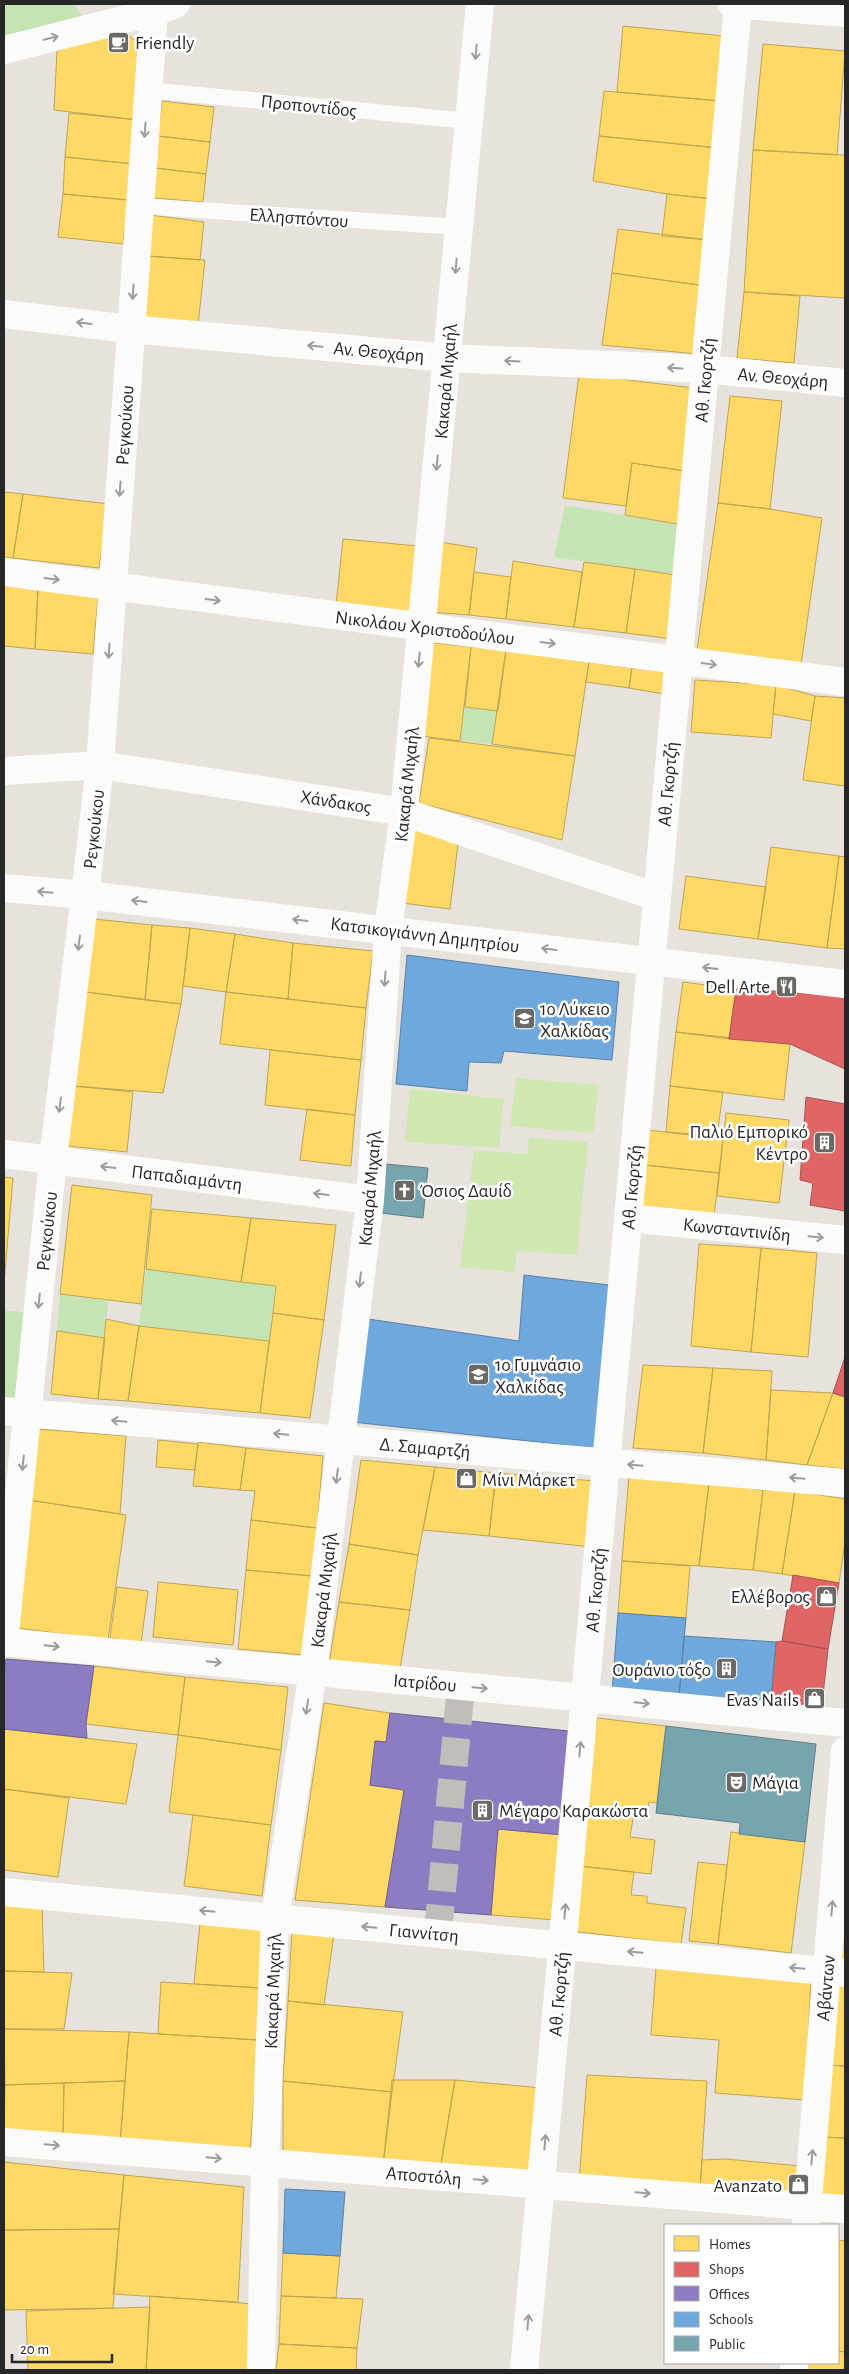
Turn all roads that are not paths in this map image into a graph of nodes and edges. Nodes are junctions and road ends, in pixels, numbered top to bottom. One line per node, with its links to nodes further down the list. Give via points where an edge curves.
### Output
1 (480, 4): 8 (street, Κακαρά Μιχαήλ, one-way to 8)
2 (732, 4): 3 (street)
3 (738, 4): 5 (street); 14 (street, Αθ. Γκορτζή)
4 (165, 8): 6 (street, one-way to 4); 7 (street, Ρεγκούκου)
5 (845, 13)
6 (4, 50)
7 (148, 90): 8 (lane, Προποντίδος); 9 (street, Ρεγκούκου, one-way to 9)
8 (470, 121): 10 (street, Κακαρά Μιχαήλ)
9 (139, 206): 10 (lane, Ελλησπόντου); 12 (street, Ρεγκούκου, one-way to 12)
10 (459, 227): 13 (street, Κακαρά Μιχαήλ, one-way to 13)
11 (4, 314): 12 (street, Αν. Θεοχάρη, one-way to 11)
12 (130, 329): 13 (street, Αν. Θεοχάρη, one-way to 12); 17 (street, Ρεγκούκου, one-way to 17)
13 (447, 358): 14 (street, Αν. Θεοχάρη, one-way to 13); 18 (street, Κακαρά Μιχαήλ, one-way to 18)
14 (705, 369): 15 (street, Αν. Θεοχάρη); 19 (street, Αθ. Γκορτζή)
15 (845, 383)
16 (4, 572): 17 (street, Νικολάου Χριστοδούλου, one-way to 17)
17 (113, 587): 18 (street, Νικολάου Χριστοδούλου, one-way to 18); 21 (street, Ρεγκούκου, one-way to 21)
18 (422, 626): 19 (street, Νικολάου Χριστοδούλου, one-way to 19); 23 (street, Κακαρά Μιχαήλ, one-way to 23)
19 (679, 660): 20 (street, Νικολάου Χριστοδούλου, one-way to 20); 26 (street, Αθ. Γκορτζή)
20 (845, 682)
21 (100, 765): 22 (street, Χάνδακος); 23 (street, Χάνδακος); 25 (street, Ρεγκούκου)
22 (4, 771)
23 (404, 812): 26 (street, Χάνδακος); 27 (street, Κακαρά Μιχαήλ)
24 (4, 888): 25 (street, Κατσικογιάννη Δημητρίου, one-way to 24)
25 (85, 895): 27 (street, Κατσικογιάννη Δημητρίου, one-way to 25); 31 (street, Ρεγκούκου, one-way to 31)
26 (657, 897): 28 (street, Αθ. Γκορτζή)
27 (388, 930): 28 (street, Κατσικογιάννη Δημητρίου, one-way to 27); 32 (street, Κακαρά Μιχαήλ, one-way to 32)
28 (652, 961): 29 (street, Κατσικογιάννη Δημητρίου, one-way to 28); 33 (street, Αθ. Γκορτζή)
29 (845, 984)
30 (4, 1154): 31 (street, Παπαδιαμάντη)
31 (53, 1160): 32 (street, Παπαδιαμάντη, one-way to 31); 35 (street, Ρεγκούκου, one-way to 35)
32 (370, 1200): 36 (street, Κακαρά Μιχαήλ, one-way to 36)
33 (628, 1218): 34 (street, Κωνσταντινίδη, one-way to 34); 37 (street, Αθ. Γκορτζή)
34 (845, 1240)
35 (16, 1412): 36 (street, Δ. Σαμαρτζή, one-way to 35); 39 (street, Ρεγκούκου, one-way to 39)
36 (341, 1439): 37 (street, Δ. Σαμαρτζή); 40 (street, Κακαρά Μιχαήλ, one-way to 40)
37 (606, 1462): 38 (street, Δ. Σαμαρτζή, one-way to 37); 41 (street, Αθ. Γκορτζή)
38 (845, 1482)
39 (4, 1642): 40 (street, Ιατρίδου, one-way to 40)
40 (313, 1671): 41 (street, Ιατρίδου, one-way to 41); 45 (street, Κακαρά Μιχαήλ, one-way to 45)
41 (585, 1698): 42 (street, Ιατρίδου, one-way to 42); 46 (street, Αθ. Γκορτζή, one-way to 41)
42 (845, 1723)
43 (845, 1750): 47 (street, Αβάντων, one-way to 43)
44 (4, 1892): 45 (street, Γιαννίτση, one-way to 44)
45 (275, 1918): 46 (street, Γιαννίτση, one-way to 45); 49 (street, Κακαρά Μιχαήλ)
46 (562, 1945): 47 (street, Γιαννίτση, one-way to 46); 50 (street, Αθ. Γκορτζή, one-way to 46)
47 (836, 1972): 52 (street, Αβάντων, one-way to 47)
48 (4, 2142): 49 (street, Αποστόλη, one-way to 49)
49 (265, 2162): 50 (street, Αποστόλη, one-way to 50); 53 (street, Κακαρά Μιχαήλ)
50 (541, 2185): 52 (street, Αποστόλη, one-way to 52); 54 (street, Αθ. Γκορτζή, one-way to 50)
51 (845, 2209): 52 (street, Αποστόλη)
52 (807, 2216)
53 (261, 2370)
54 (524, 2370)

